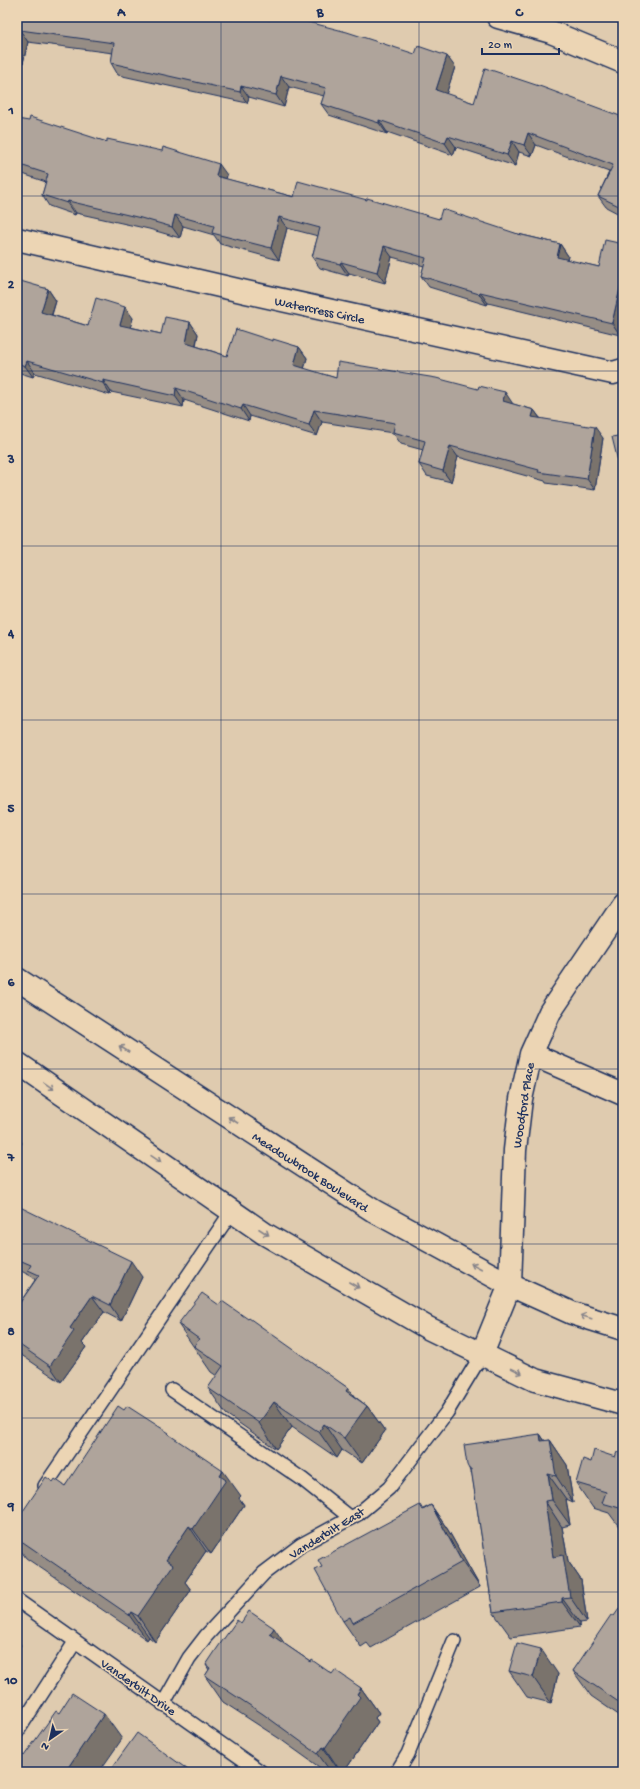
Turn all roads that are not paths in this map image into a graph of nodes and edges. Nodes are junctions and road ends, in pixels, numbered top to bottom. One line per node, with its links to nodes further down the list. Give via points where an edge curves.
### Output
1 (498, 17): 2 (main road, via 551,32)
2 (623, 62)
3 (17, 239): 4 (main road, Watercress Circle, via 613,373)
4 (623, 370)
5 (623, 904): 7 (main road, Woodford Place, via 550,1012)
6 (17, 980): 11 (main road, Meadowbrook Boulevard, one-way to 6, via 374,1211)
7 (531, 1054): 9 (main road); 11 (main road, Woodford Place, via 521,1099 515,1150)
8 (17, 1063): 10 (main road, one-way to 10)
9 (623, 1094)
10 (232, 1211): 13 (main road, one-way to 13, via 265,1234 428,1328); 16 (lane)
11 (510, 1285): 12 (main road, Meadowbrook Boulevard, one-way to 11, via 572,1313); 13 (main road, Woodford Place)
12 (623, 1329)
13 (482, 1354): 15 (main road, one-way to 15, via 535,1380); 17 (lane, Vanderbilt East, via 447,1412 389,1488)
14 (172, 1390): 17 (lane, via 302,1479)
15 (623, 1404)
16 (45, 1486)
17 (351, 1518): 21 (lane, Vanderbilt East, via 301,1545 264,1573 189,1658)
18 (17, 1600): 20 (lane, Vanderbilt Drive)
19 (454, 1641): 24 (lane, via 408,1754)
20 (76, 1642): 21 (lane, Vanderbilt Drive); 22 (lane)
21 (163, 1704): 23 (lane, Vanderbilt Drive)
22 (17, 1732)
23 (261, 1772)
24 (397, 1772)

